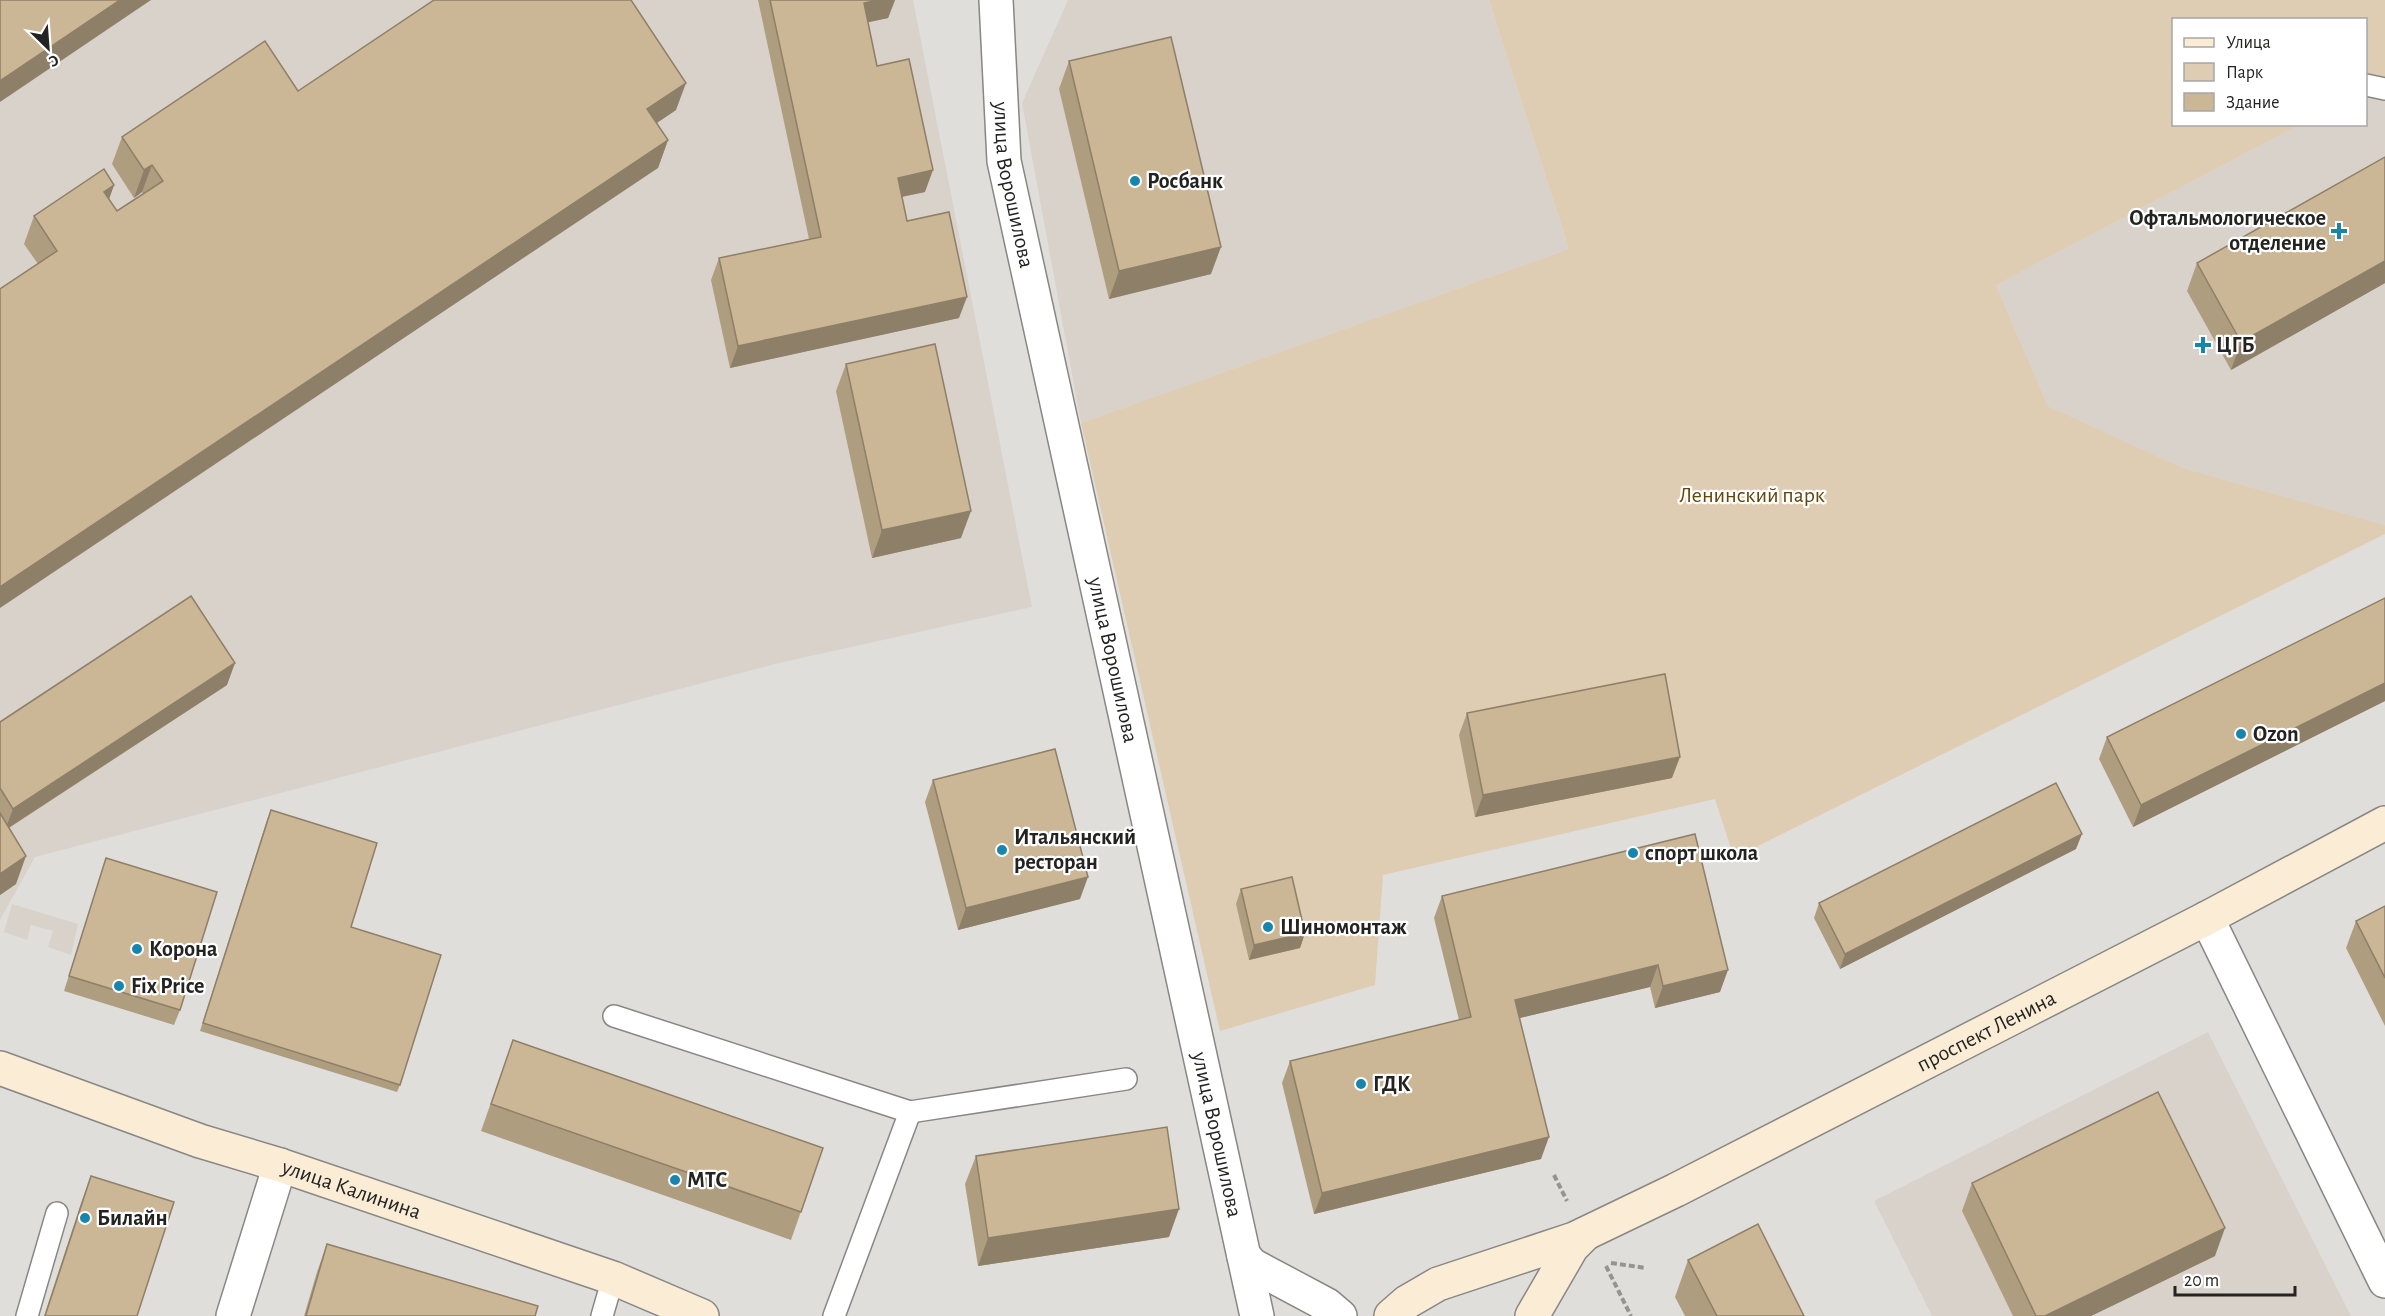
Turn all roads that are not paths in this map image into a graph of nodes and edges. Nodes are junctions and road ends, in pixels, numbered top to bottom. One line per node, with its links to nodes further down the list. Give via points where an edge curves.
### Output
1 (996, 0): 13 (street, улица Ворошилова, via 1004,161)
2 (2367, 85): 3 (lane)
3 (2385, 89)
4 (2385, 823): 5 (main road, проспект Ленина)
5 (2207, 918): 12 (main road, проспект Ленина); 15 (street)
6 (614, 1016): 9 (lane)
7 (0, 1068): 10 (main road, улица Калинина, via 200,1141)
8 (1126, 1078): 9 (lane)
9 (910, 1112): 20 (lane)
10 (280, 1165): 14 (main road, улица Калинина); 17 (street)
11 (57, 1213): 16 (lane)
12 (1585, 1234): 23 (main road, проспект Ленина, via 1438,1284); 24 (main road, via 1572,1247)
13 (1244, 1256): 21 (street, улица Ворошилова); 22 (street, via 1252,1265)
14 (613, 1278): 18 (lane); 19 (main road, улица Калинина)
15 (2385, 1281)
16 (27, 1316)
17 (233, 1316)
18 (602, 1316)
19 (702, 1316)
20 (834, 1316)
21 (1257, 1316)
22 (1340, 1316)
23 (1391, 1316)
24 (1532, 1316)

